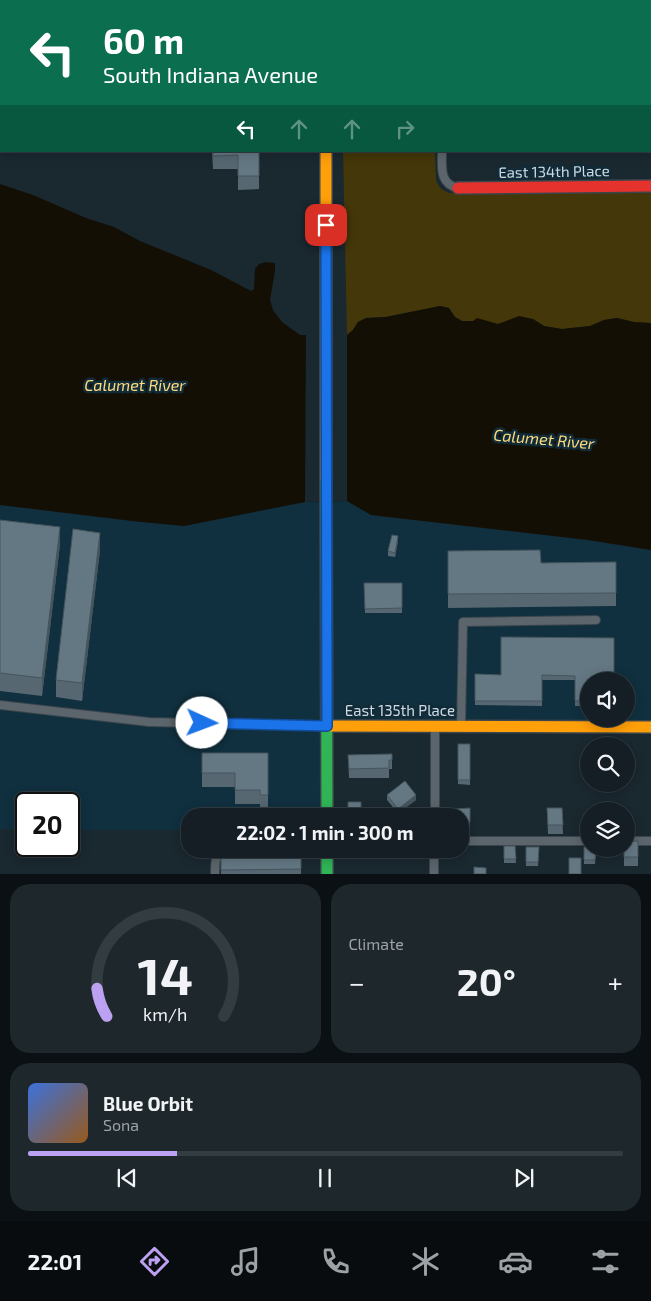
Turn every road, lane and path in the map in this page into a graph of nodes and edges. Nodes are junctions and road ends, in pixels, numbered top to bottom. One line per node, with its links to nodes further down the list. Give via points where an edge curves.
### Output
1 (326, 152): 7 (main road)
2 (442, 152): 4 (lane, via 443,178)
3 (651, 186): 4 (main road, East 134th Place)
4 (458, 188)
5 (596, 620): 9 (lane, via 463,622)
6 (0, 705): 7 (lane, East 135th Place, via 149,722)
7 (327, 726): 8 (main road, East 135th Place); 11 (main road)
8 (435, 726): 9 (main road, East 135th Place); 12 (lane)
9 (461, 726): 10 (main road, East 135th Place)
10 (651, 727)
11 (327, 808)
12 (434, 808)
13 (469, 842): 14 (lane)
14 (580, 842)
15 (635, 842): 16 (lane)
16 (651, 842)
17 (216, 858): 20 (lane)
18 (327, 858): 21 (main road)
19 (434, 858): 22 (lane)
20 (215, 874)
21 (327, 874)
22 (434, 874)

